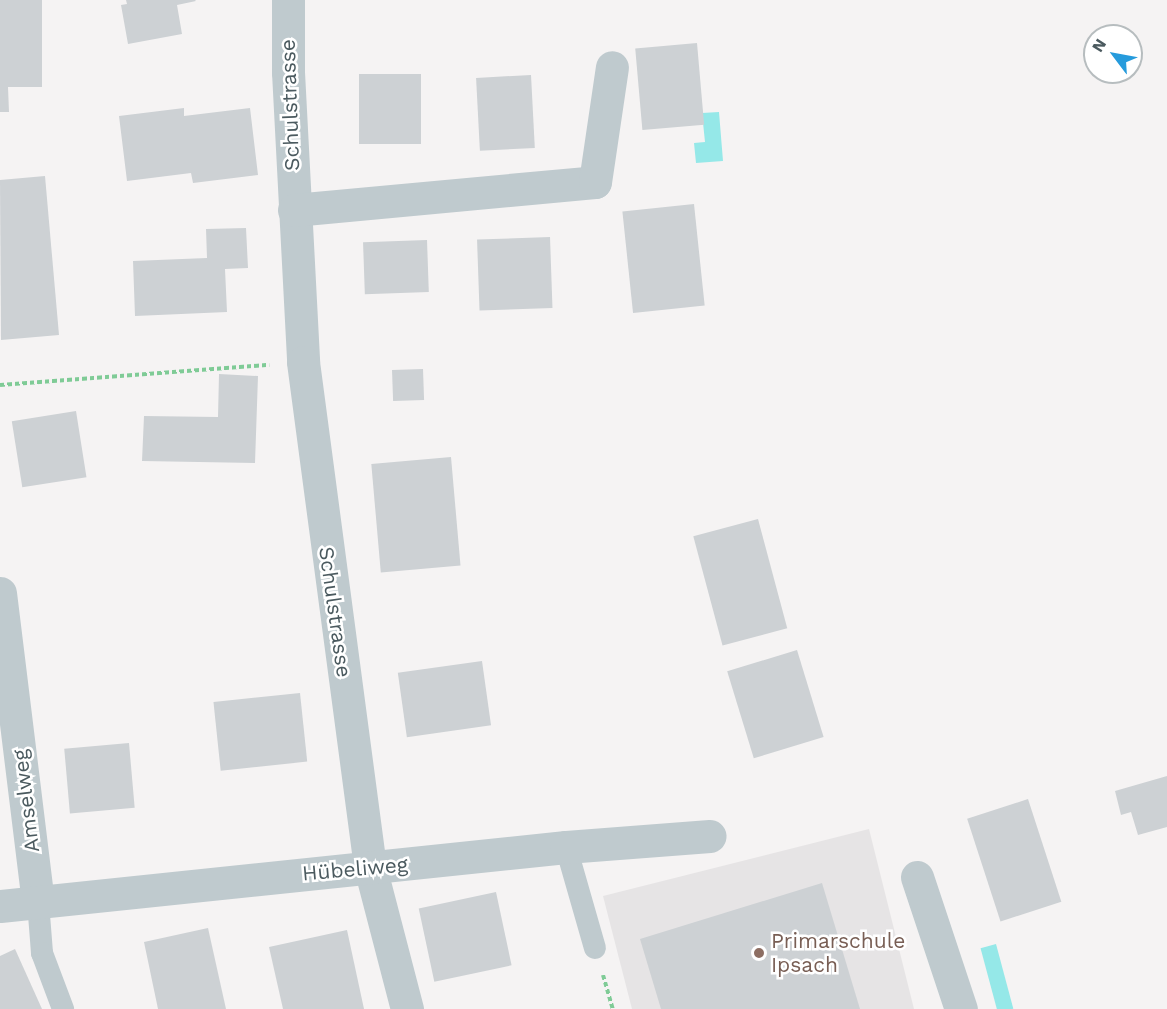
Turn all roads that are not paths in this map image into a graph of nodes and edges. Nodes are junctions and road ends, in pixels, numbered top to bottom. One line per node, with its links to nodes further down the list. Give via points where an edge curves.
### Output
1 (288, 0): 3 (street, Schulstrasse)
2 (612, 67): 3 (street, via 595,182)
3 (294, 210): 7 (street, Schulstrasse, via 303,362)
4 (0, 593): 9 (street, Amselweg)
5 (710, 836): 6 (street, Hübeliweg)
6 (566, 847): 7 (street, Hübeliweg); 11 (lane)
7 (370, 867): 9 (street, Hübeliweg); 13 (street, Schulstrasse)
8 (917, 877): 14 (street)
9 (38, 902): 10 (street, Hübeliweg); 12 (lane, via 42,953)
10 (0, 906)
11 (595, 948)
12 (63, 1009)
13 (407, 1009)
14 (961, 1009)

